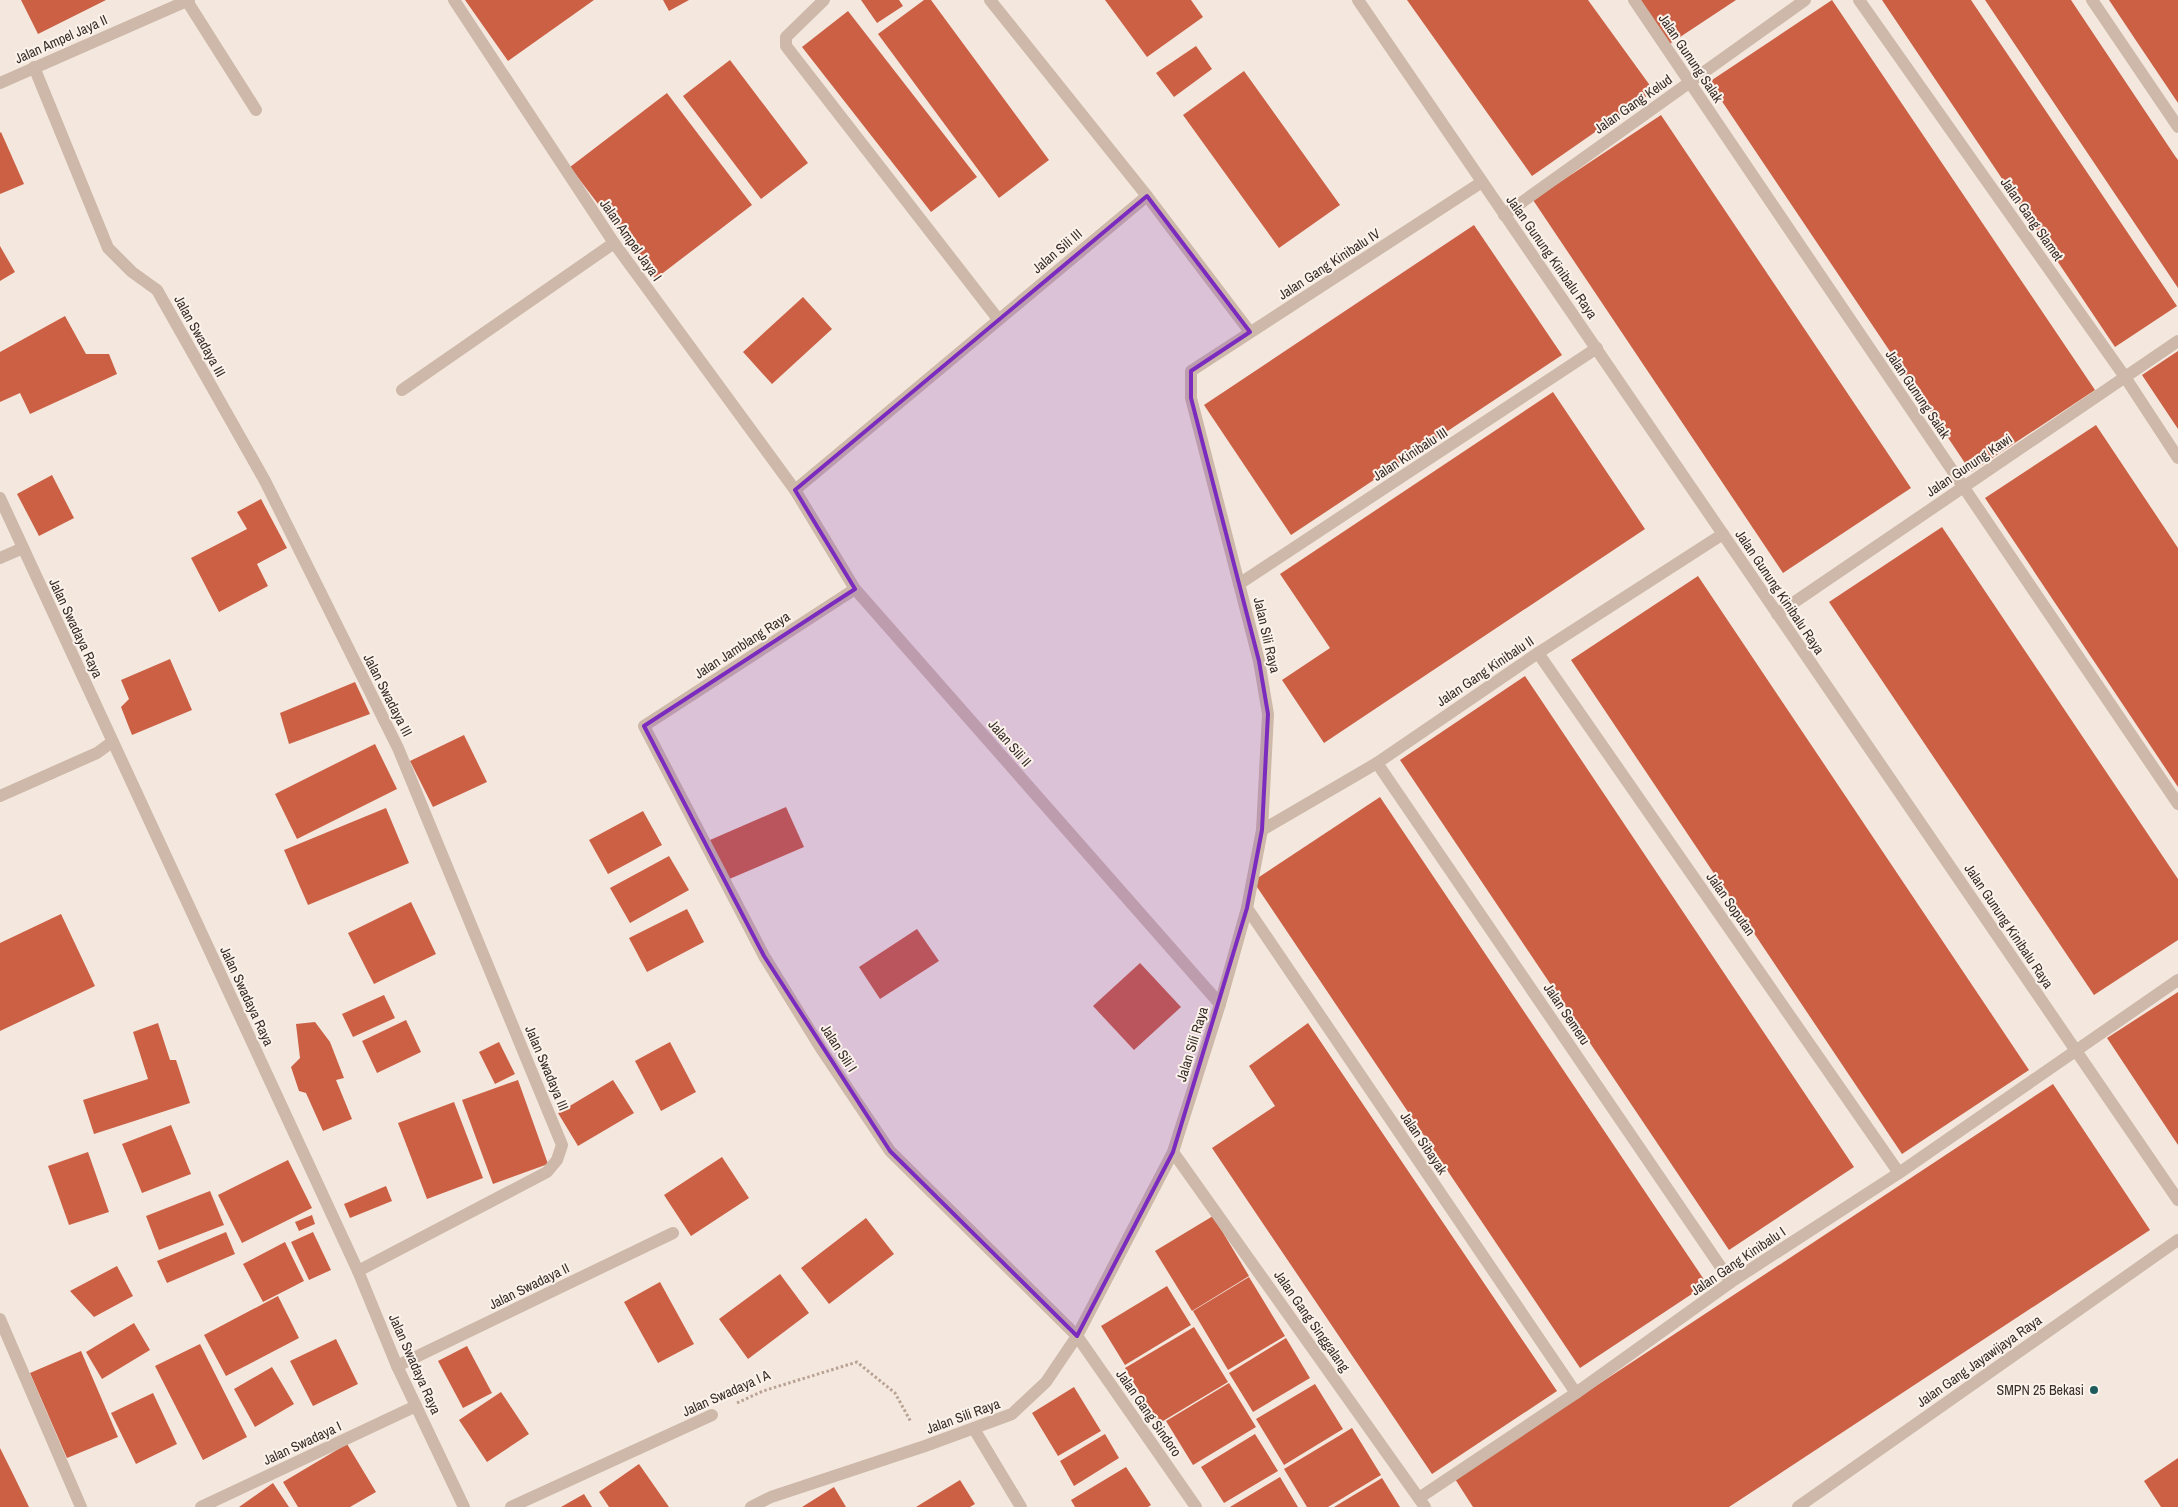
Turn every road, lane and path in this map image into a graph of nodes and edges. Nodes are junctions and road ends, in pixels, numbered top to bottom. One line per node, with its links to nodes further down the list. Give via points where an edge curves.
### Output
1 (454, 0): 18 (street, Jalan Ampel Jaya I)
2 (824, 0): 19 (street, via 786,37 786,46)
3 (990, 0): 16 (street)
4 (1358, 0): 15 (street, Jalan Gunung Kinibalu Raya)
5 (1634, 0): 11 (street, Jalan Gunung Salak)
6 (1805, 0): 11 (street, Jalan Gang Kelud)
7 (1859, 0): 24 (street, Jalan Gang Slamet)
8 (2092, 0): 14 (street)
9 (188, 1): 10 (street, Jalan Ampel Jaya II); 13 (street)
10 (34, 67): 12 (street, Jalan Ampel Jaya II); 52 (street, Jalan Swadaya III, via 108,248 132,272 157,290 265,481 398,748 562,1145 557,1160 546,1172)
11 (1690, 82): 17 (street, Jalan Gang Kelud); 27 (street, Jalan Gunung Salak)
12 (0, 83)
13 (256, 110)
14 (2178, 127)
15 (1482, 182): 17 (street, Jalan Gunung Kinibalu Raya); 20 (street, Jalan Gang Kinibalu IV)
16 (1147, 196): 19 (street, Jalan Sili III); 20 (street)
17 (1504, 215): 22 (street, Jalan Gunung Kinibalu Raya)
18 (614, 243): 25 (street); 28 (street, Jalan Ampel Jaya I)
19 (998, 319): 28 (street, Jalan Sili III)
20 (1250, 332): 23 (street, Jalan Gang Kinibalu IV)
21 (2178, 341): 24 (street, Jalan Gunung Kawi)
22 (1597, 348): 30 (street, Jalan Gunung Kinibalu Raya); 33 (street, Jalan Kinibalu III)
23 (1191, 371): 33 (street, Jalan Sili Raya, via 1191,398)
24 (2124, 377): 26 (street, Jalan Gang Slamet); 27 (street, Jalan Gunung Kawi)
25 (402, 390)
26 (2178, 458)
27 (1963, 487): 35 (street, Jalan Gunung Kawi); 41 (street, Jalan Gunung Salak)
28 (795, 490): 34 (street, Jalan Sili II)
29 (0, 498): 31 (street, Jalan Swadaya Raya)
30 (1723, 534): 35 (street, Jalan Gunung Kinibalu Raya); 36 (street, Jalan Gang Kinibalu II)
31 (23, 548): 32 (street); 38 (street, Jalan Swadaya Raya)
32 (0, 558)
33 (1239, 584): 42 (street, Jalan Sili Raya, via 1259,662 1268,714)
34 (855, 589): 37 (street, Jalan Jamblang Raya); 45 (street, Jalan Sili II)
35 (1777, 614): 46 (street, Jalan Gunung Kinibalu Raya)
36 (1538, 653): 39 (street, Jalan Gang Kinibalu II); 48 (street, Jalan Soputan)
37 (644, 726): 55 (street, Jalan Sili I, via 764,956 890,1151)
38 (112, 742): 40 (street, via 97,753); 52 (street, Jalan Swadaya Raya)
39 (1377, 763): 42 (street, Jalan Gang Kinibalu II); 53 (street, Jalan Semeru)
40 (0, 796)
41 (2178, 804)
42 (1262, 830): 43 (street, Jalan Sili Raya)
43 (1247, 908): 45 (street, Jalan Sili Raya); 57 (street, Jalan Sibayak)
44 (2178, 980): 46 (street, Jalan Gang Kinibalu I)
45 (1220, 1004): 47 (street, Jalan Sili Raya)
46 (2076, 1052): 48 (street, Jalan Gang Kinibalu I); 49 (street, Jalan Gunung Kinibalu Raya)
47 (1173, 1152): 55 (street, Jalan Sili Raya); 62 (street, Jalan Gang Singgalang)
48 (1899, 1173): 53 (street, Jalan Gang Kinibalu I)
49 (2178, 1200)
50 (673, 1233): 56 (street, Jalan Swadaya II)
51 (2178, 1240): 70 (street, Jalan Gang Jayawijaya Raya)
52 (358, 1270): 56 (street, Jalan Swadaya Raya)
53 (1731, 1282): 57 (street, Jalan Gang Kinibalu I)
54 (0, 1319): 63 (street)
55 (1077, 1336): 60 (street, Jalan Sili Raya, via 1046,1382 1012,1414); 69 (street, Jalan Gang Sindoro)
56 (397, 1366): 58 (street, Jalan Swadaya Raya)
57 (1576, 1394): 62 (street, Jalan Gang Kinibalu I)
58 (416, 1406): 64 (street, Jalan Swadaya I); 65 (street, Jalan Swadaya Raya)
59 (712, 1415): 61 (path, Jalan Swadaya I A, via 763,1391 857,1362 895,1393); 66 (street, Jalan Swadaya I A)
60 (974, 1429): 61 (street, Jalan Sili Raya); 68 (street)
61 (925, 1446): 67 (street, Jalan Sili Raya, via 771,1497)
62 (1422, 1502)
63 (81, 1507)
64 (201, 1507)
65 (464, 1507)
66 (511, 1507)
67 (751, 1507)
68 (1021, 1507)
69 (1196, 1507)
70 (1798, 1507)

